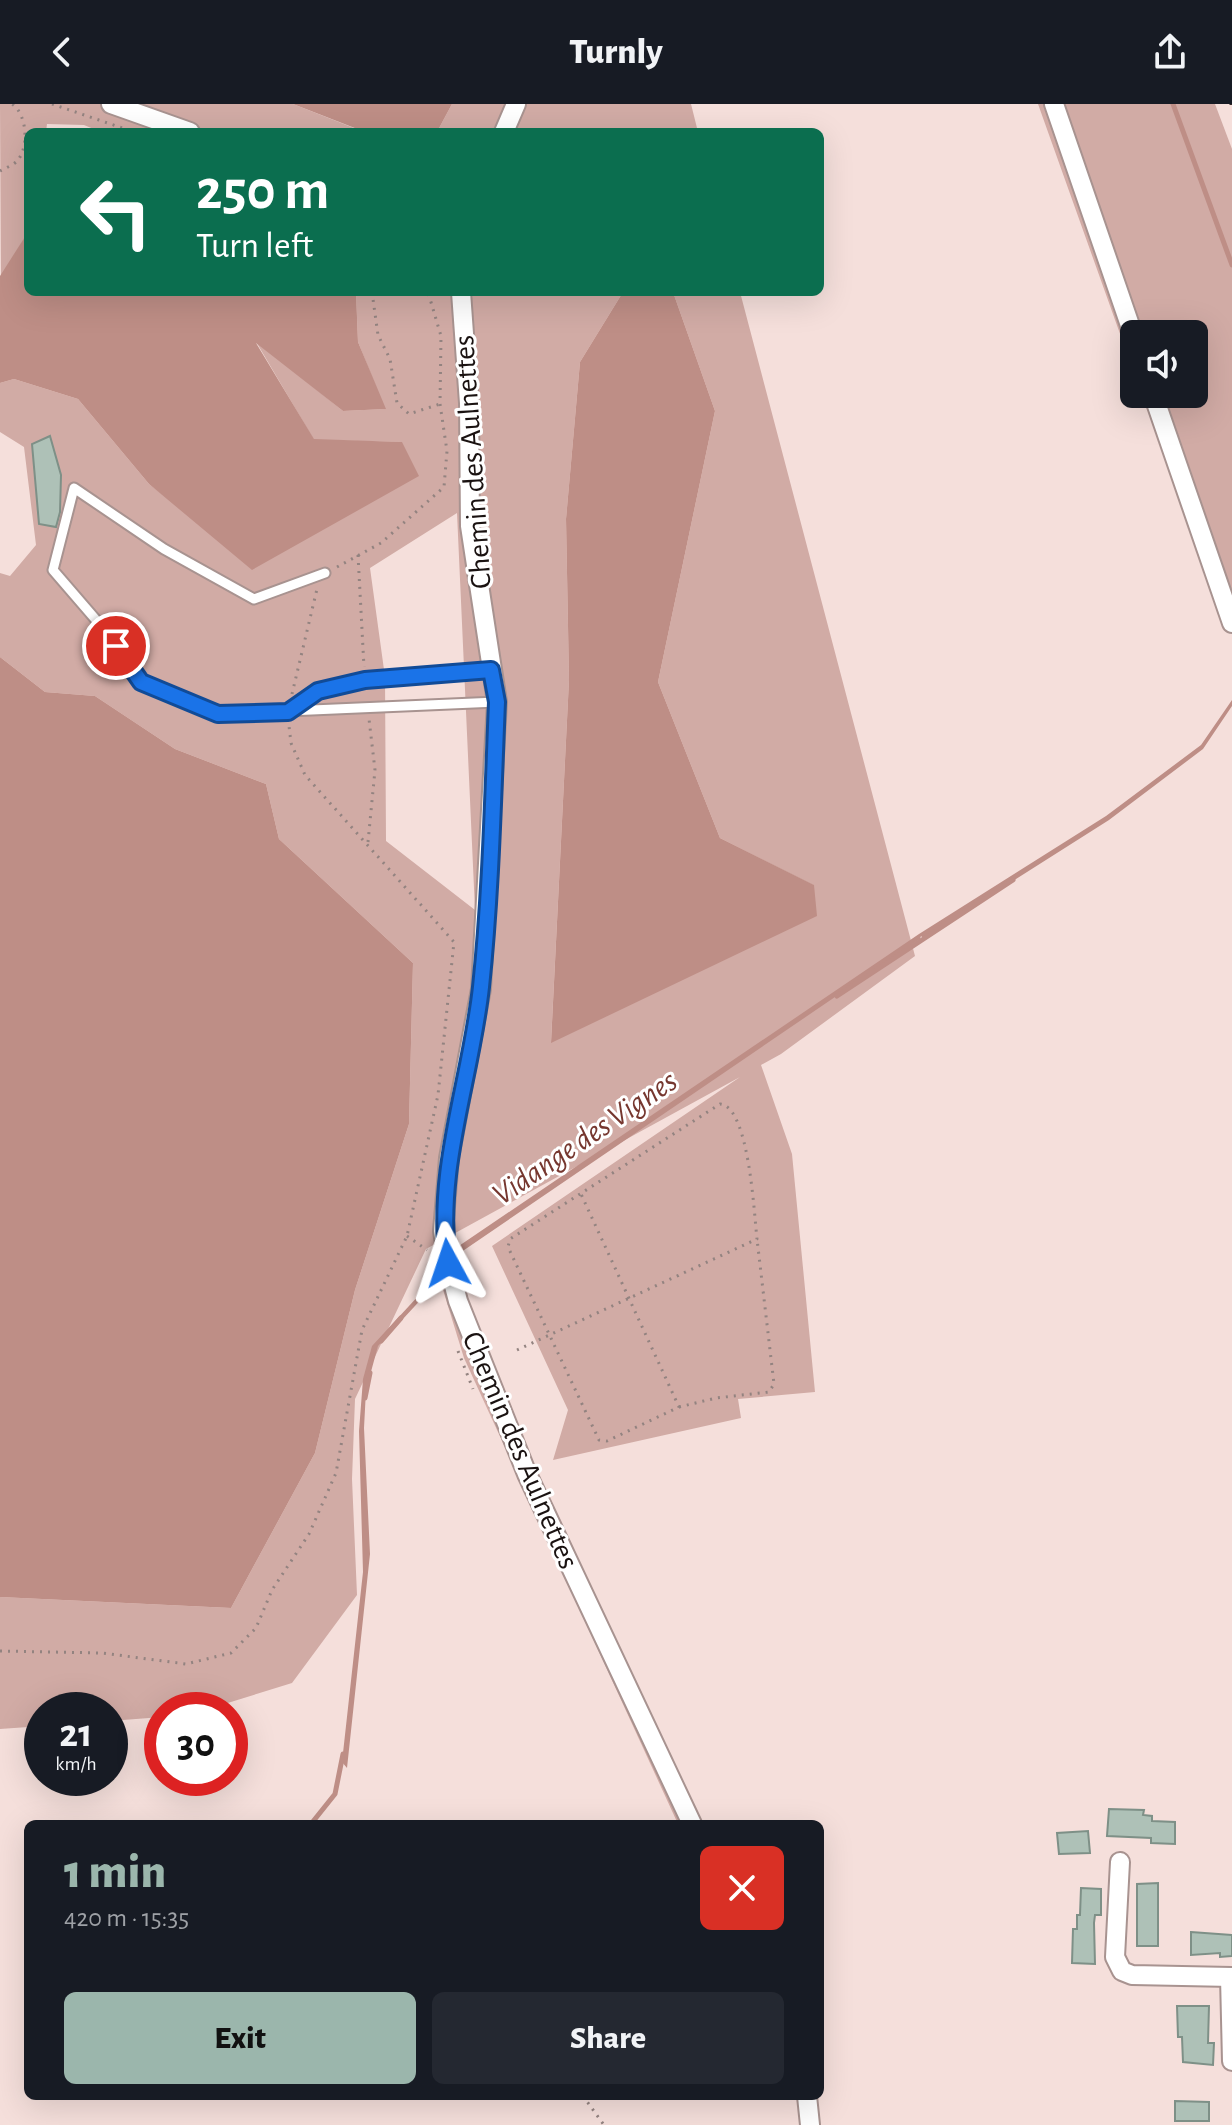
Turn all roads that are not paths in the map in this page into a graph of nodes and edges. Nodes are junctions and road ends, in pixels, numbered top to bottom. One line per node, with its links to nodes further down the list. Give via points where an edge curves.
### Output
1 (111, 104): 4 (street)
2 (516, 104): 5 (street)
3 (1054, 104): 7 (street)
4 (179, 128)
5 (506, 128)
6 (461, 296): 11 (street, Chemin des Aulnettes, via 470,526)
7 (1128, 320)
8 (1158, 408): 10 (street)
9 (325, 573): 13 (lane, via 254,599 164,549 74,488 53,570 141,682 218,714)
10 (1232, 623)
11 (491, 670): 12 (street, Chemin des Aulnettes); 13 (lane, via 365,680 318,691)
12 (497, 702): 13 (lane); 14 (street, Chemin des Aulnettes, via 481,989 449,1158 443,1231 448,1263 527,1474)
13 (288, 712)
14 (690, 1820)
15 (1120, 1862): 16 (street, via 1115,1957 1122,1971)
16 (1231, 1977): 17 (street)
17 (1232, 2061)
18 (807, 2100): 19 (street)
19 (810, 2125)

